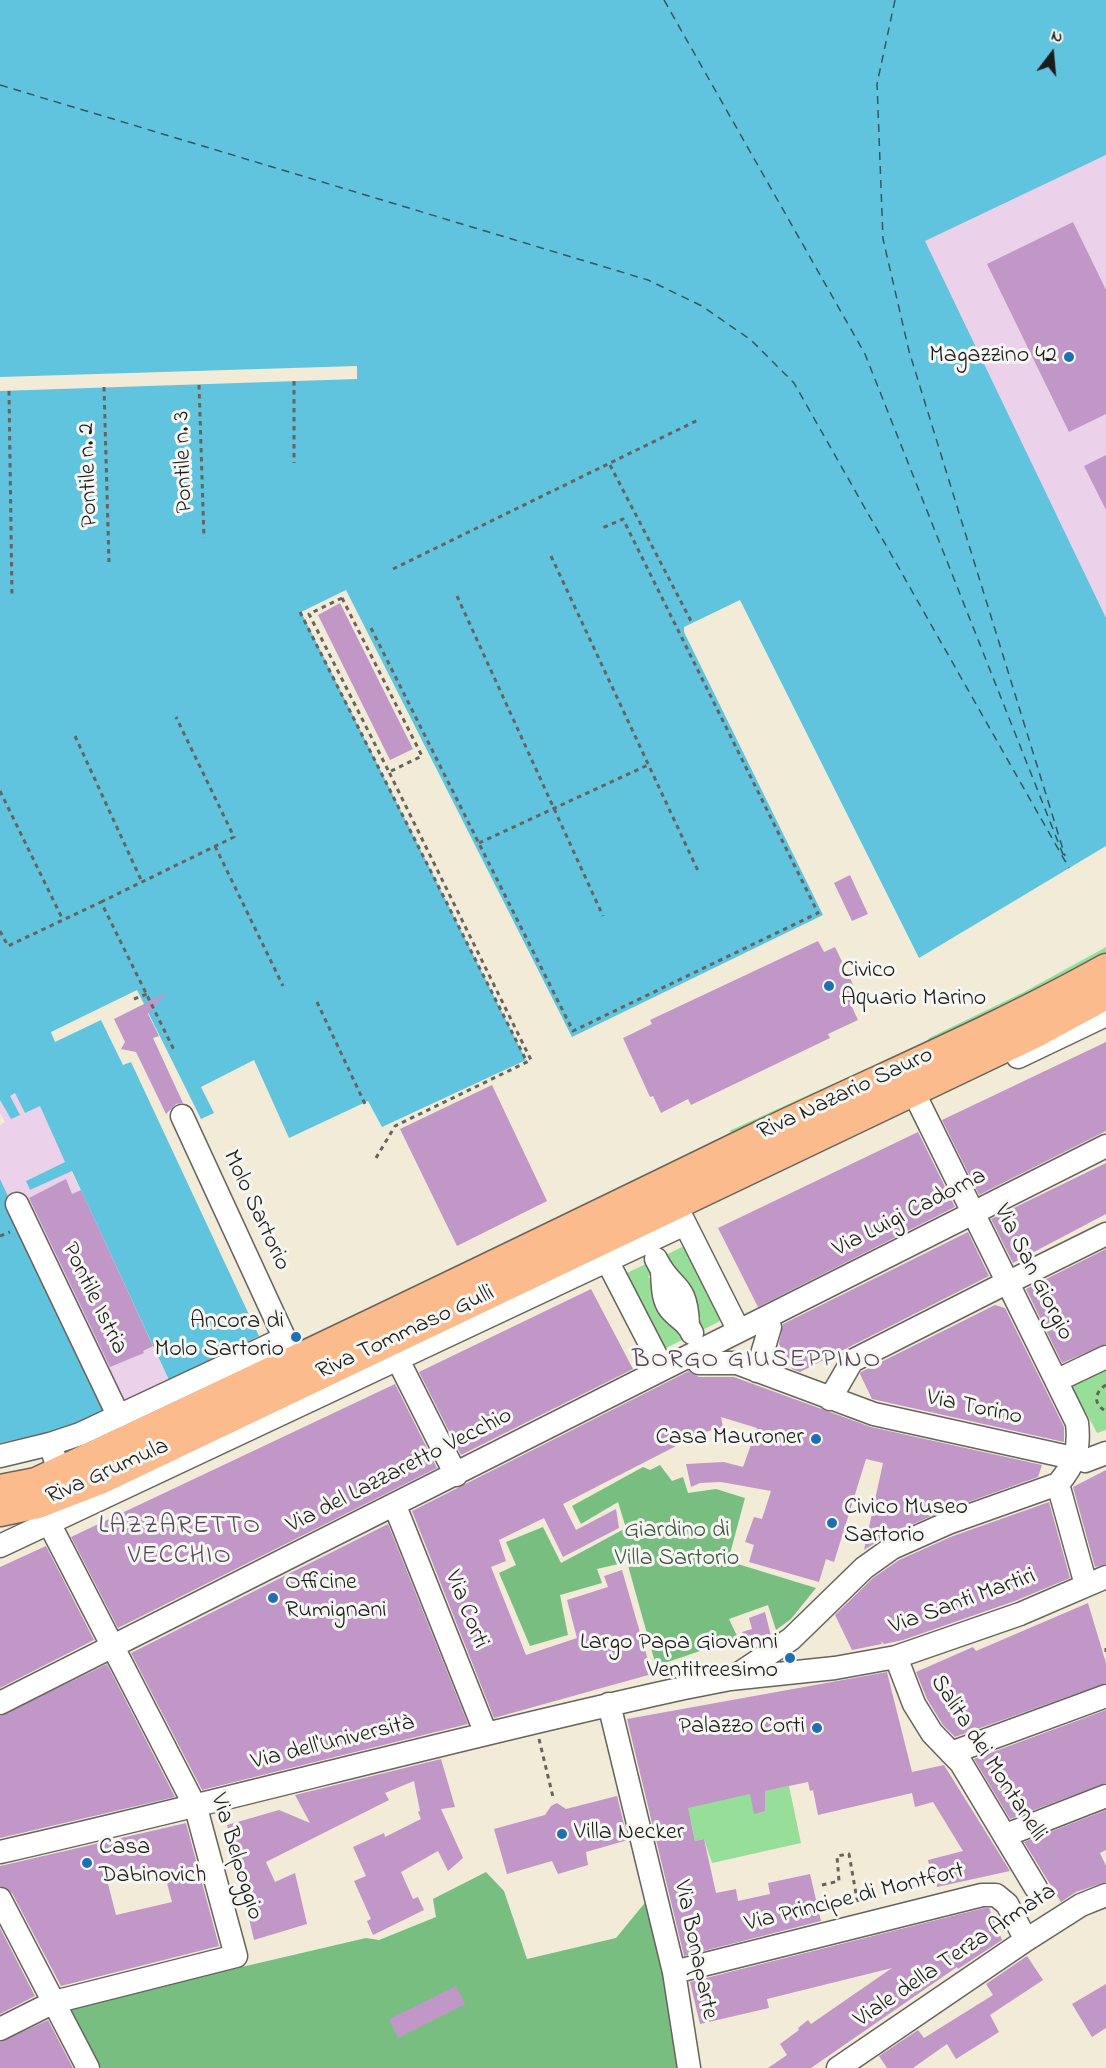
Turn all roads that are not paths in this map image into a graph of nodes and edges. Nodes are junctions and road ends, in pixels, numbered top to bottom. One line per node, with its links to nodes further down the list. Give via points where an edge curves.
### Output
1 (1106, 968): 3 (main road, Riva Nazario Sauro)
2 (1106, 995): 5 (main road, Riva Nazario Sauro)
3 (1028, 1010): 5 (street, Riva Nazario Sauro, via 1009,1030 920,1073 914,1078); 8 (main road, Riva Nazario Sauro)
4 (1106, 1015): 5 (street, Riva Nazario Sauro)
5 (916, 1098): 8 (main road, Riva Nazario Sauro); 10 (street, Via San Giorgio)
6 (182, 1116): 18 (street, Molo Sartorio)
7 (1106, 1146): 10 (street, Via Luigi Cadorna)
8 (675, 1203): 12 (main road); 17 (street); 18 (main road, Riva Tommaso Gulli)
9 (17, 1204): 27 (street, Pontile Istria)
10 (972, 1213): 14 (street, Via San Giorgio); 17 (street, Via Luigi Cadorna)
11 (1106, 1234): 14 (street)
12 (602, 1251): 20 (street, Riva Tommaso Gulli); 23 (street); 26 (main road, Riva Tommaso Gulli)
13 (659, 1266): 16 (street, via 682,1291)
14 (1004, 1285): 24 (street, Via San Giorgio); 25 (street, via 852,1361)
15 (770, 1327): 22 (street)
16 (691, 1329)
17 (739, 1331): 23 (street, Via Luigi Cadorna)
18 (287, 1342): 26 (main road, Riva Tommaso Gulli)
19 (1106, 1357): 24 (street)
20 (398, 1360): 26 (street, Riva Tommaso Gulli); 30 (street)
21 (704, 1360): 22 (street)
22 (747, 1367): 25 (street, Via Torino)
23 (663, 1369): 30 (street, Via del Lazzaretto Vecchio)
24 (1060, 1379): 31 (street, Via San Giorgio, via 1079,1436 1076,1459)
25 (830, 1399): 29 (street, Via Torino, via 873,1414)
26 (210, 1412): 27 (street, Riva Grumula); 32 (main road, Riva Grumula, via 36,1482); 34 (main road, Riva Grumula, via 100,1480 38,1504); 35 (street, Riva Grumula)
27 (119, 1417): 28 (street, Riva Grumula, via 53,1454)
28 (0, 1456)
29 (1085, 1457)
30 (456, 1475): 33 (street, Via del Lazzaretto Vecchio)
31 (1058, 1484): 37 (street); 40 (street, via 948,1523 892,1548 864,1568 791,1639)
32 (0, 1489)
33 (394, 1506): 38 (street, Via del Lazzaretto Vecchio); 44 (street, Via Corti)
34 (0, 1512)
35 (49, 1523): 36 (street, Riva Grumula); 38 (street, Via Belpoggio)
36 (0, 1546)
37 (1100, 1582): 39 (street, Via Santi Martiri)
38 (112, 1645): 42 (street, Via del Lazzaretto Vecchio); 47 (street, Via Belpoggio)
39 (896, 1657): 40 (street, Via Santi Martiri); 45 (street, Salita dei Montanelli, via 914,1704 932,1733)
40 (730, 1679): 43 (street)
41 (1106, 1696): 45 (street)
42 (0, 1703)
43 (609, 1704): 44 (street, Via dell'Università); 54 (street, Via Bonaparte)
44 (486, 1734): 47 (street, Via dell'Università)
45 (951, 1753): 48 (street, Salita dei Montanelli)
46 (1106, 1796): 48 (street)
47 (196, 1808): 49 (street, Via dell'Università); 55 (street, Via Belpoggio, via 236,1956)
48 (1006, 1835): 50 (street, Salita dei Montanelli)
49 (0, 1852)
50 (1036, 1888)
51 (1106, 1895): 53 (street, Viale della Terza Armata, via 1081,1905)
52 (0, 1899): 55 (street)
53 (1026, 1940): 54 (street, Via Principe di Montfort, via 1007,1904 996,1895 982,1895); 59 (street, Viale della Terza Armata)
54 (674, 1972): 58 (street, Via Bonaparte)
55 (54, 2002): 56 (street, Via Belpoggio); 57 (street)
56 (0, 2029)
57 (88, 2068)
58 (689, 2068)
59 (838, 2068)

